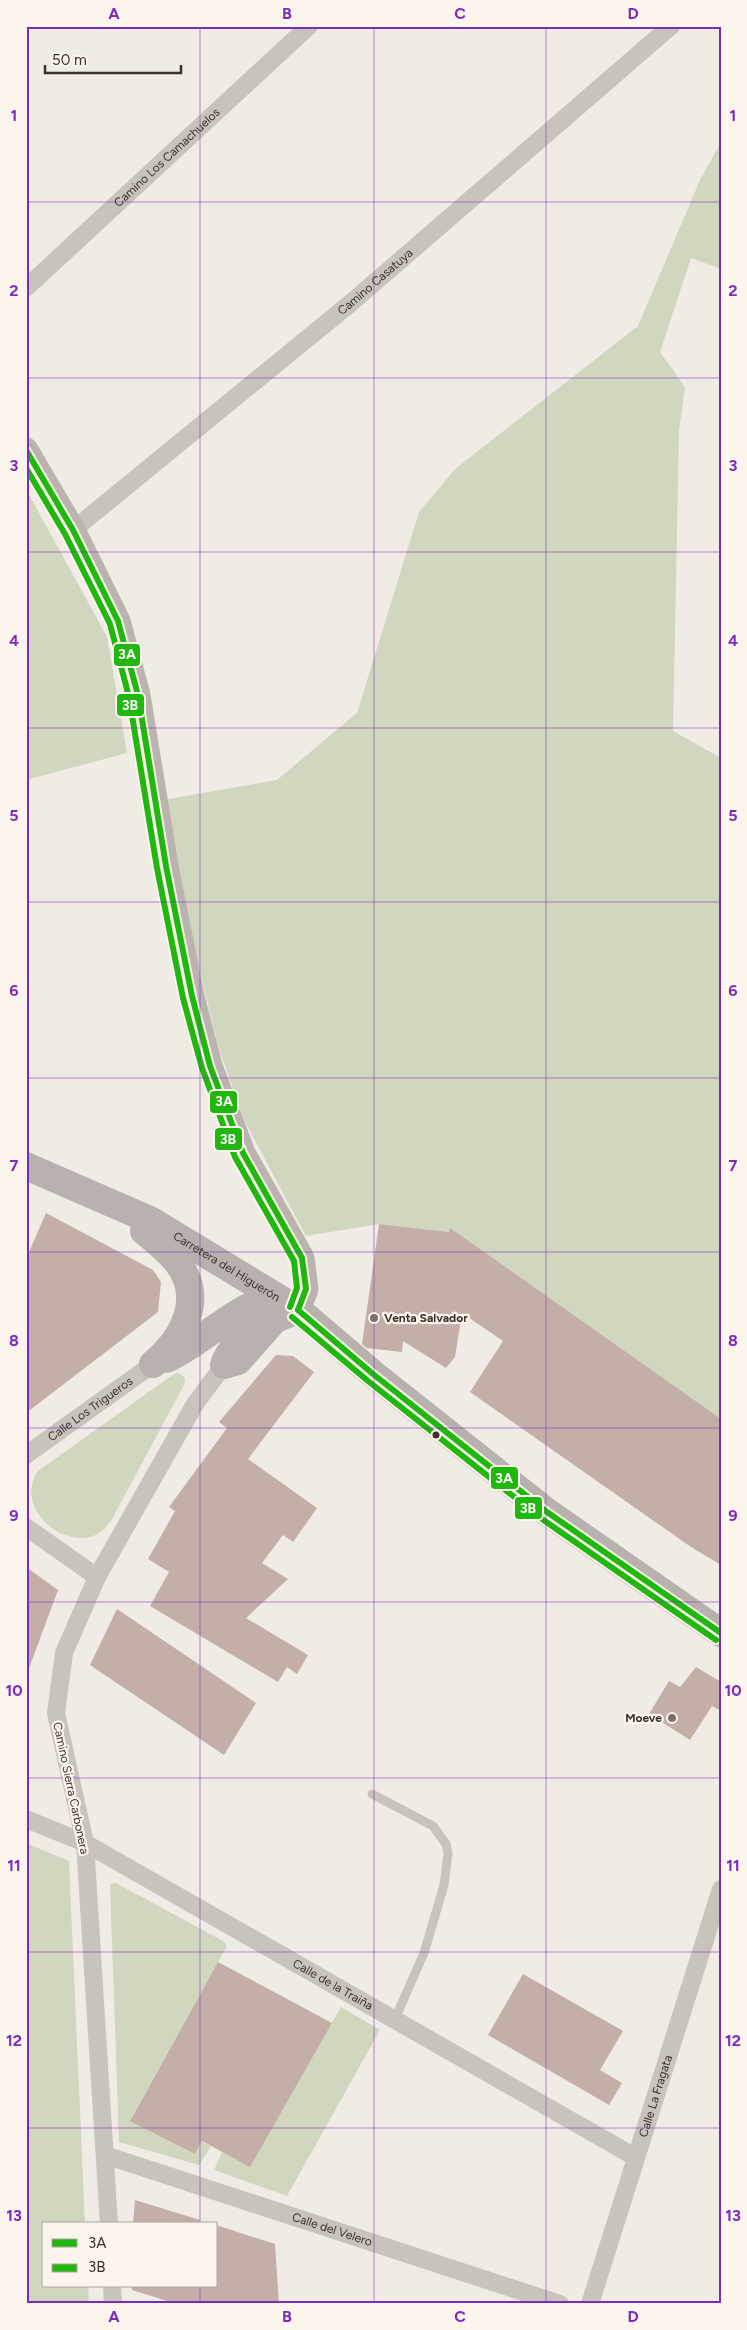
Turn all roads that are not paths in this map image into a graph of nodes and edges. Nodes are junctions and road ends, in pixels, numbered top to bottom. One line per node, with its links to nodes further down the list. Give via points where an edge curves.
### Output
1 (309, 26): 3 (street, Camino Los Camachuelos)
2 (671, 26): 5 (street, Camino Casatuya, via 352,302)
3 (26, 288)
4 (26, 450): 5 (main road)
5 (73, 530): 8 (main road, via 118,621 138,695 166,866 192,996 210,1066 243,1153 302,1258 306,1289)
6 (26, 1166): 7 (main road, Carretera del Higuerón)
7 (84, 1192): 8 (main road, Carretera del Higuerón, via 150,1220); 10 (main road, via 140,1228 166,1250 186,1276 190,1298 184,1328 171,1349)
8 (278, 1300): 9 (main road, via 250,1306); 11 (main road, via 275,1319 238,1361); 15 (main road, Carretera del Higuerón, via 546,1512)
9 (202, 1338): 10 (main road); 11 (main road, via 218,1341 224,1347)
10 (153, 1364): 12 (street, Calle Los Trigueros)
11 (220, 1370): 14 (street, Camino Sierra Carbonera, via 190,1412)
12 (26, 1455)
13 (26, 1527): 14 (street)
14 (97, 1577): 18 (street, Camino Sierra Carbonera, via 64,1652 56,1713)
15 (721, 1633)
16 (372, 1794): 20 (lane, via 433,1826 446,1844 448,1853 444,1885 424,1953)
17 (26, 1819): 18 (street, Calle de la Traiña)
18 (85, 1843): 20 (street, Calle de la Traiña); 21 (street, Camino Sierra Carbonera)
19 (721, 1889): 22 (street, Calle La Fragata)
20 (395, 2019): 22 (street, Calle de la Traiña)
21 (105, 2155): 23 (street, Camino Sierra Carbonera); 26 (street, Calle del Velero)
22 (635, 2157): 27 (street, Calle La Fragata)
23 (109, 2222)
24 (112, 2288): 25 (street)
25 (113, 2304)
26 (560, 2304)
27 (590, 2304)

